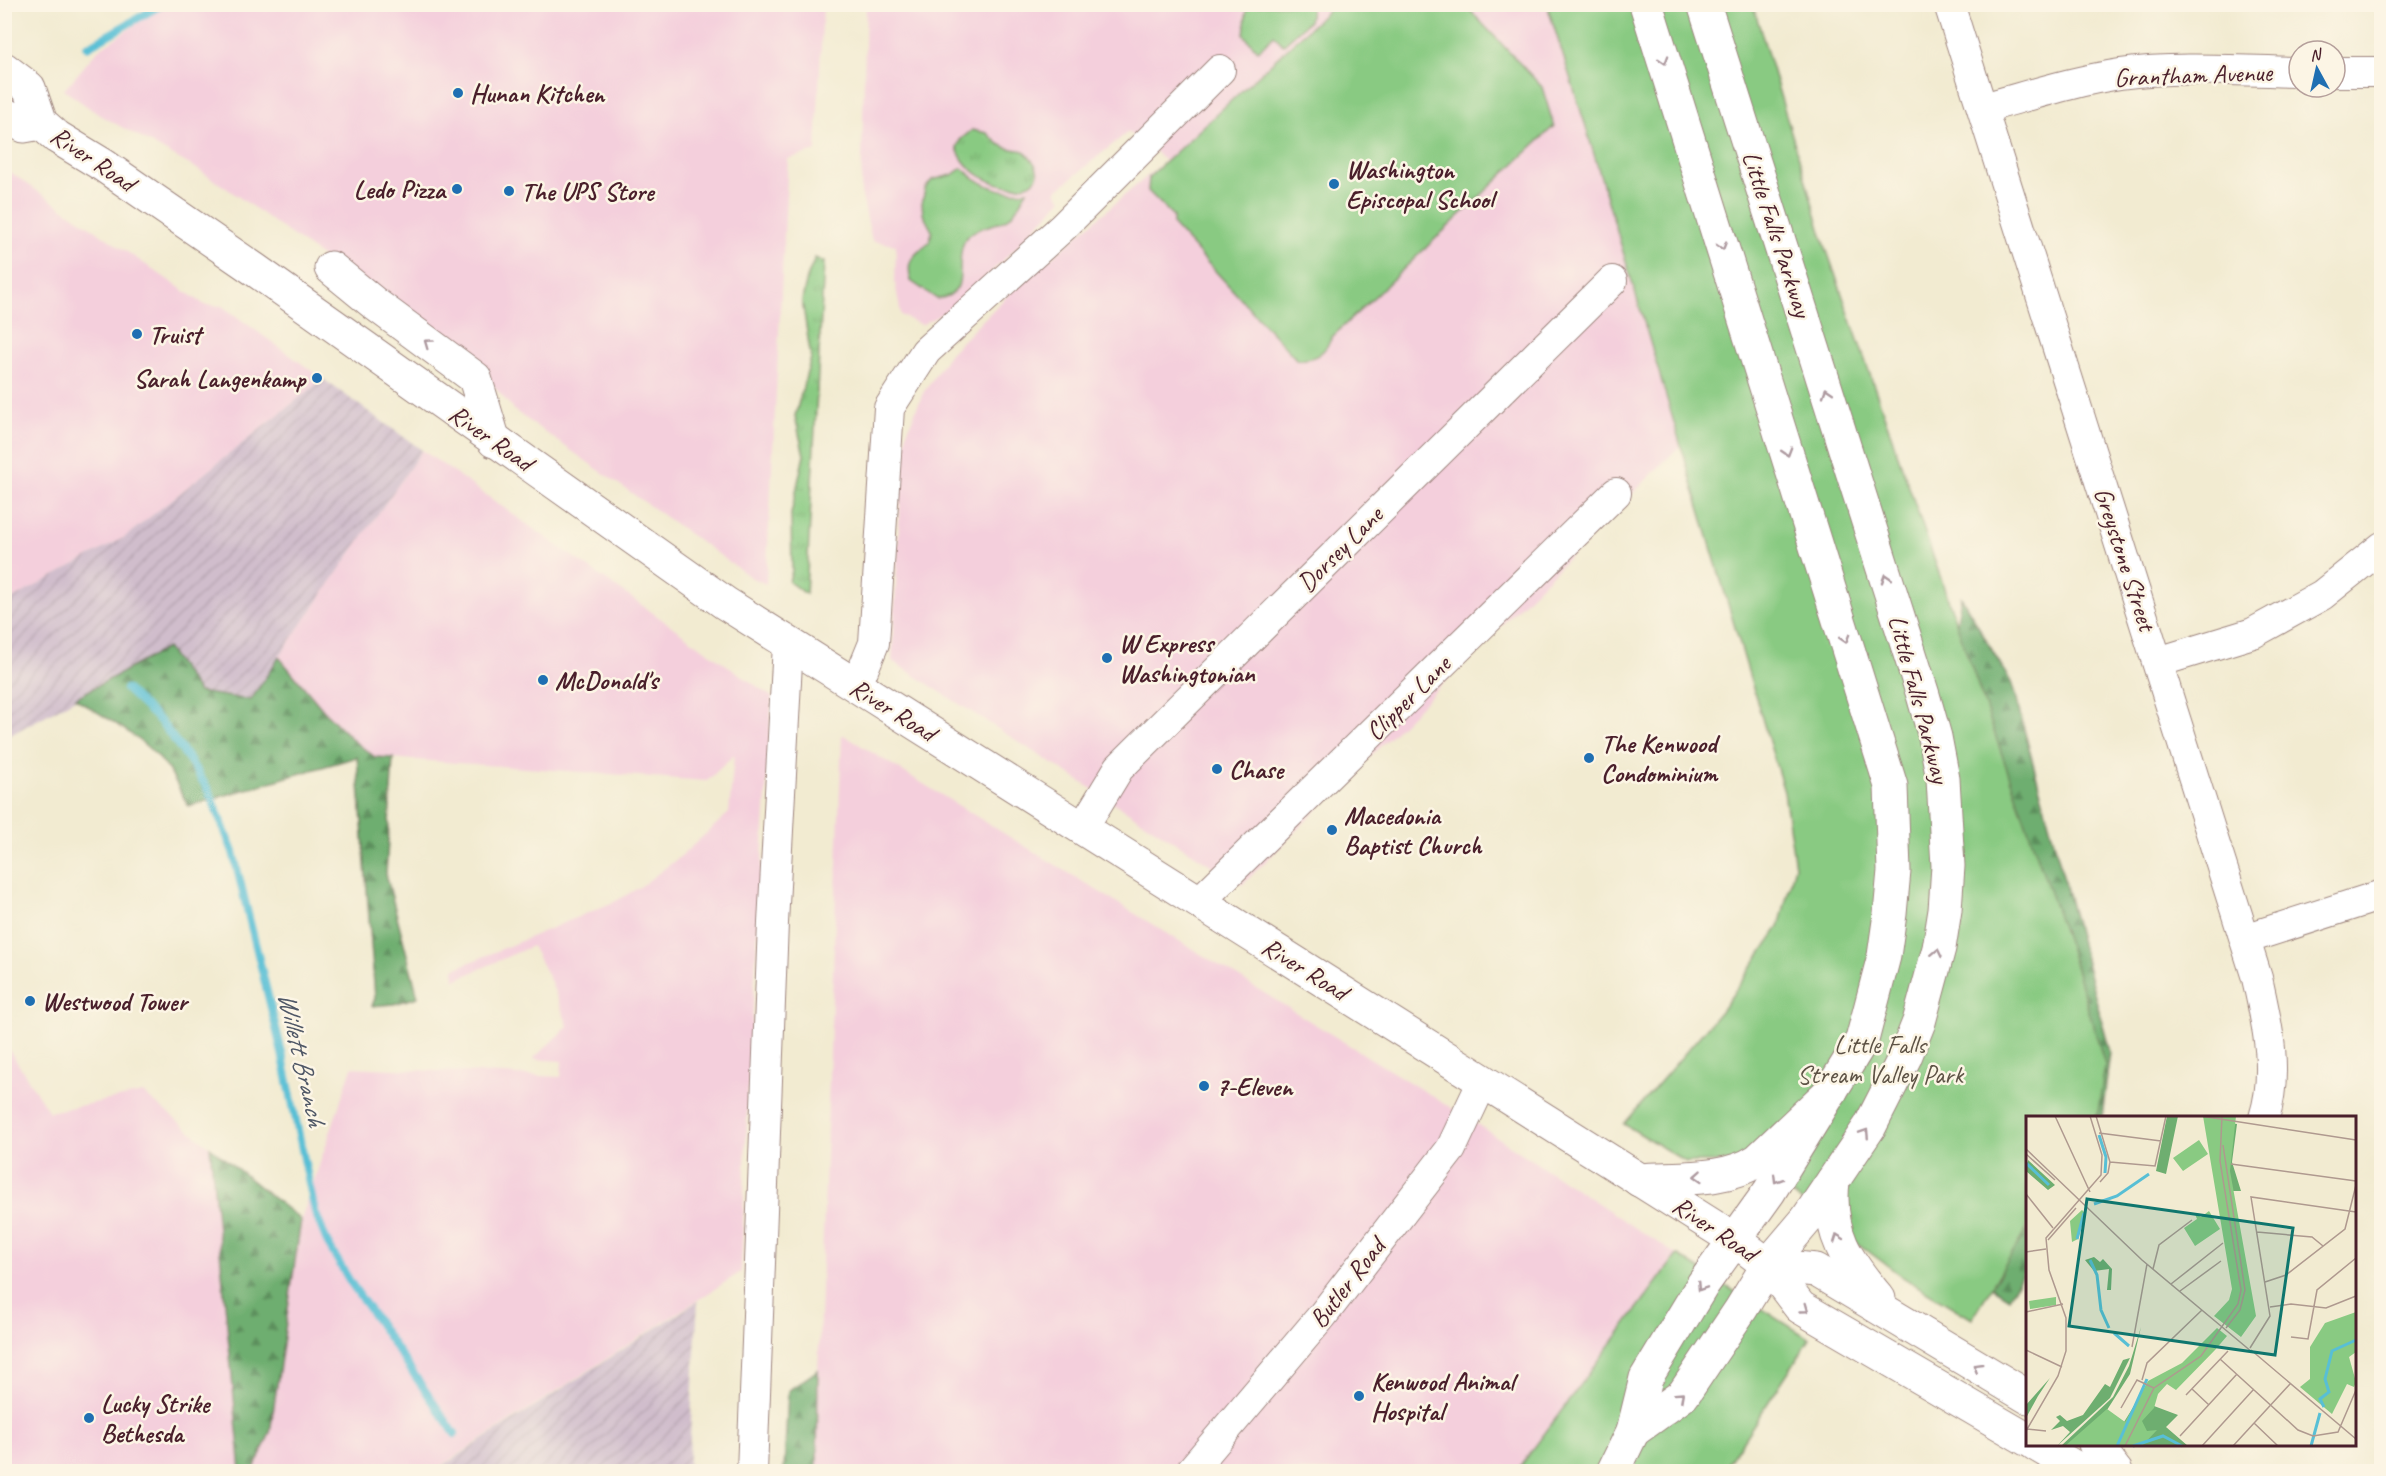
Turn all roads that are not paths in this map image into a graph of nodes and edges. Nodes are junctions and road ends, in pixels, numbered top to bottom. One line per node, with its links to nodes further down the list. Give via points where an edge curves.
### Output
1 (1646, 4): 25 (main road, Little Falls Parkway, one-way to 25, via 1892,786 1894,871 1884,956 1862,1040)
2 (1704, 4): 28 (main road, Little Falls Parkway, one-way to 2, via 1889,1092 1930,985 1945,909 1948,866 1943,779 1923,695)
3 (1949, 4): 9 (street, Greystone Street)
4 (4, 69): 11 (main road, River Road, via 29,88)
5 (1220, 70): 19 (street, via 1063,227 926,351 889,408 874,643)
6 (2287, 72): 9 (street, Grantham Avenue, via 2162,70 2080,82)
7 (2347, 72): 8 (street)
8 (2382, 72)
9 (1983, 108): 18 (street, Greystone Street)
10 (4, 114): 11 (main road, River Road, via 24,126)
11 (41, 123): 14 (main road, River Road)
12 (331, 268): 14 (main road, one-way to 12, via 475,378)
13 (1612, 281): 20 (street, Dorsey Lane, via 1119,768)
14 (495, 441): 17 (main road, River Road)
15 (1616, 493): 22 (street, Clipper Lane)
16 (2382, 547): 18 (street, via 2322,595 2253,633)
17 (788, 644): 19 (main road, River Road); 39 (street, via 772,923)
18 (2158, 662): 23 (street, Greystone Street)
19 (856, 687): 20 (main road, River Road)
20 (1082, 829): 22 (main road, River Road)
21 (2382, 895): 23 (street)
22 (1199, 902): 24 (main road, River Road)
23 (2245, 939): 26 (street, Greystone Street, via 2270,1038 2270,1092)
24 (1483, 1081): 27 (main road, River Road); 40 (street, Butler Road, via 1451,1149 1322,1316)
25 (1831, 1091): 27 (main road, one-way to 27, via 1748,1167 1727,1174); 29 (main road, Little Falls Parkway, one-way to 29)
26 (2264, 1116)
27 (1640, 1180): 29 (main road, River Road)
28 (1833, 1181): 30 (main road, Little Falls Parkway, via 1807,1219); 31 (main road, one-way to 28, via 1857,1273 1839,1243 1832,1212)
29 (1735, 1240): 30 (main road, River Road); 35 (main road, Little Falls Parkway, one-way to 35, via 1703,1284 1646,1378)
30 (1767, 1265): 31 (main road, River Road, via 1816,1270); 32 (main road, River Road, one-way to 32, via 1800,1307); 35 (main road, Little Falls Parkway, one-way to 30, via 1683,1395)
31 (1896, 1318): 33 (main road, River Road, one-way to 31)
32 (1944, 1392): 34 (main road, via 1981,1398); 36 (main road, River Road)
33 (2026, 1396)
34 (2026, 1425)
35 (1633, 1431): 41 (main road, Little Falls Parkway)
36 (2026, 1439)
37 (2038, 1446): 42 (main road, via 2081,1471)
38 (2096, 1446): 42 (main road)
39 (752, 1472)
40 (1190, 1472)
41 (1613, 1472)
42 (2116, 1472)

